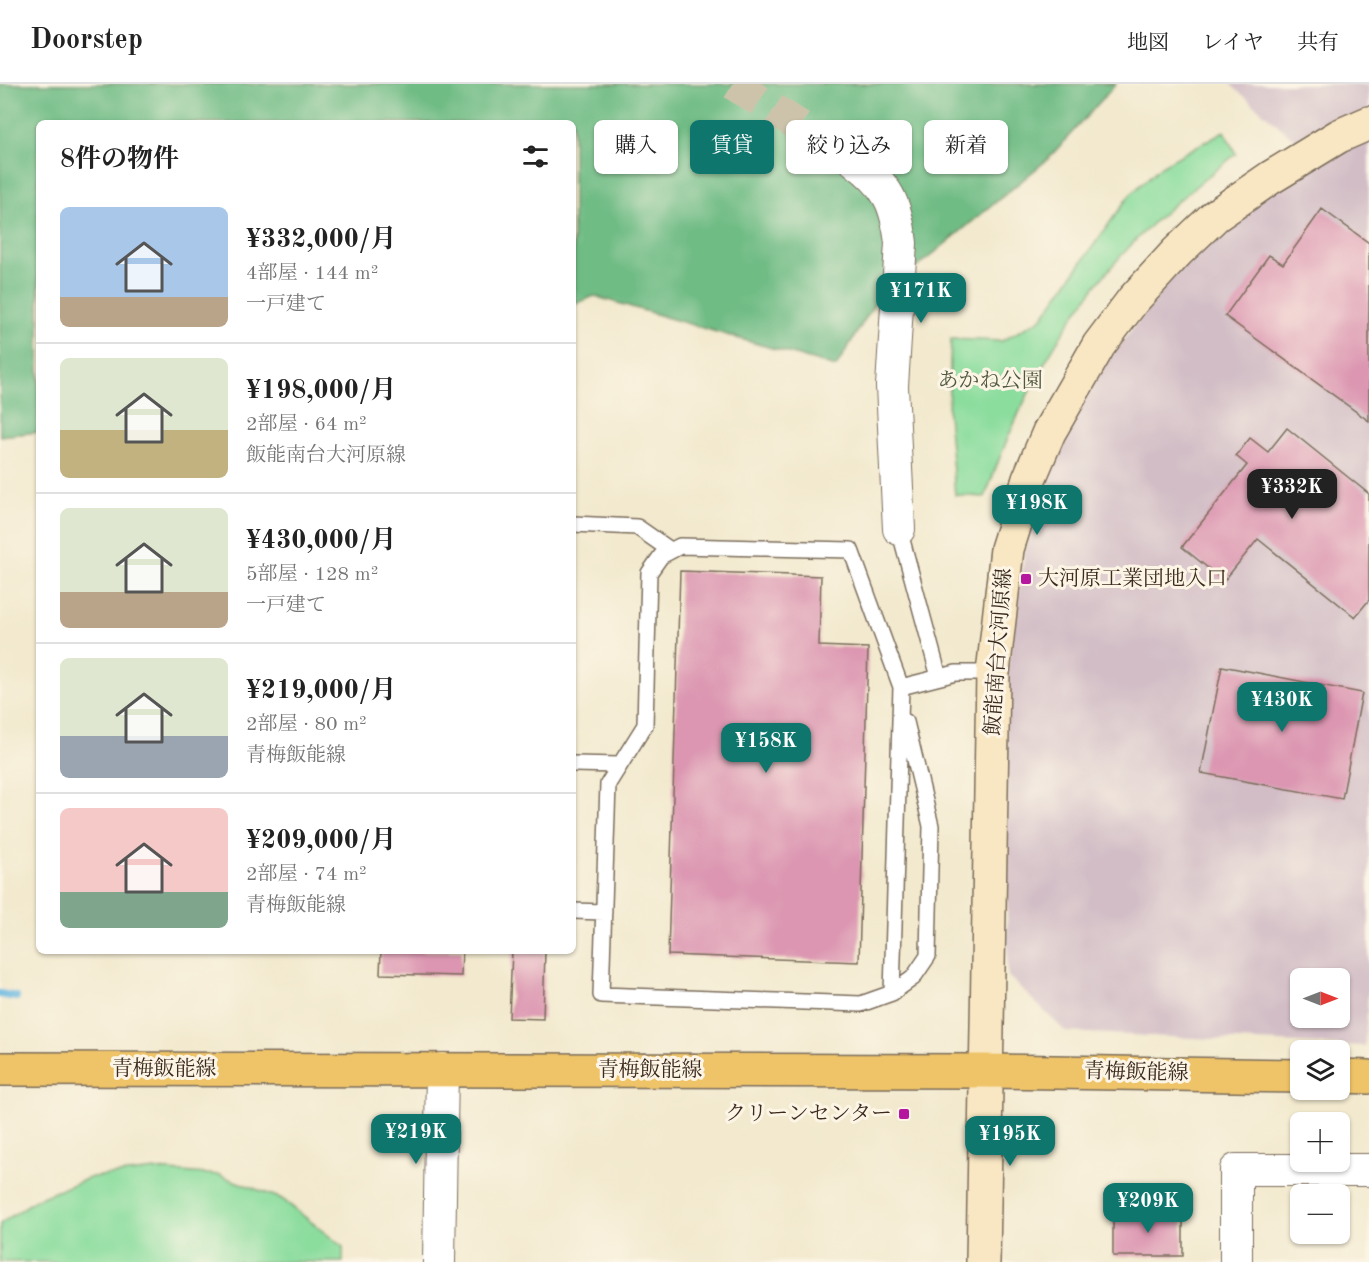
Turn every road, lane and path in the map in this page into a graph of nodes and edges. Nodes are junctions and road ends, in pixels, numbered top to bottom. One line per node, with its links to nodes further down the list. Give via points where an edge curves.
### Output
1 (1369, 123): 6 (street, 飯能南台大河原線, via 1339,136 1215,216 1133,300 1099,345 1049,432 1029,479 1007,549)
2 (872, 174): 4 (street, via 892,201 901,243 892,386)
3 (576, 524): 5 (lane, via 637,527)
4 (899, 529): 7 (lane)
5 (669, 550): 8 (lane, via 680,546 850,550); 10 (lane, via 649,573 645,725)
6 (993, 673): 7 (lane); 16 (street, 飯能南台大河原線)
7 (939, 677): 8 (lane)
8 (901, 695): 13 (lane); 13 (lane, via 931,826 928,956 913,978)
9 (576, 764): 10 (lane)
10 (620, 765): 12 (lane, via 608,784)
11 (576, 911): 12 (lane)
12 (604, 912): 13 (lane, via 601,995 861,1004)
13 (892, 993)
14 (0, 1069): 15 (main road, 青梅飯能線)
15 (442, 1069): 16 (main road, 青梅飯能線); 21 (street)
16 (986, 1071): 17 (main road, 青梅飯能線); 22 (street, 飯能南台大河原線)
17 (1290, 1076)
18 (1350, 1076): 19 (main road)
19 (1369, 1077)
20 (1369, 1170): 23 (street, via 1236,1170)
21 (439, 1262)
22 (983, 1262)
23 (1236, 1262)

